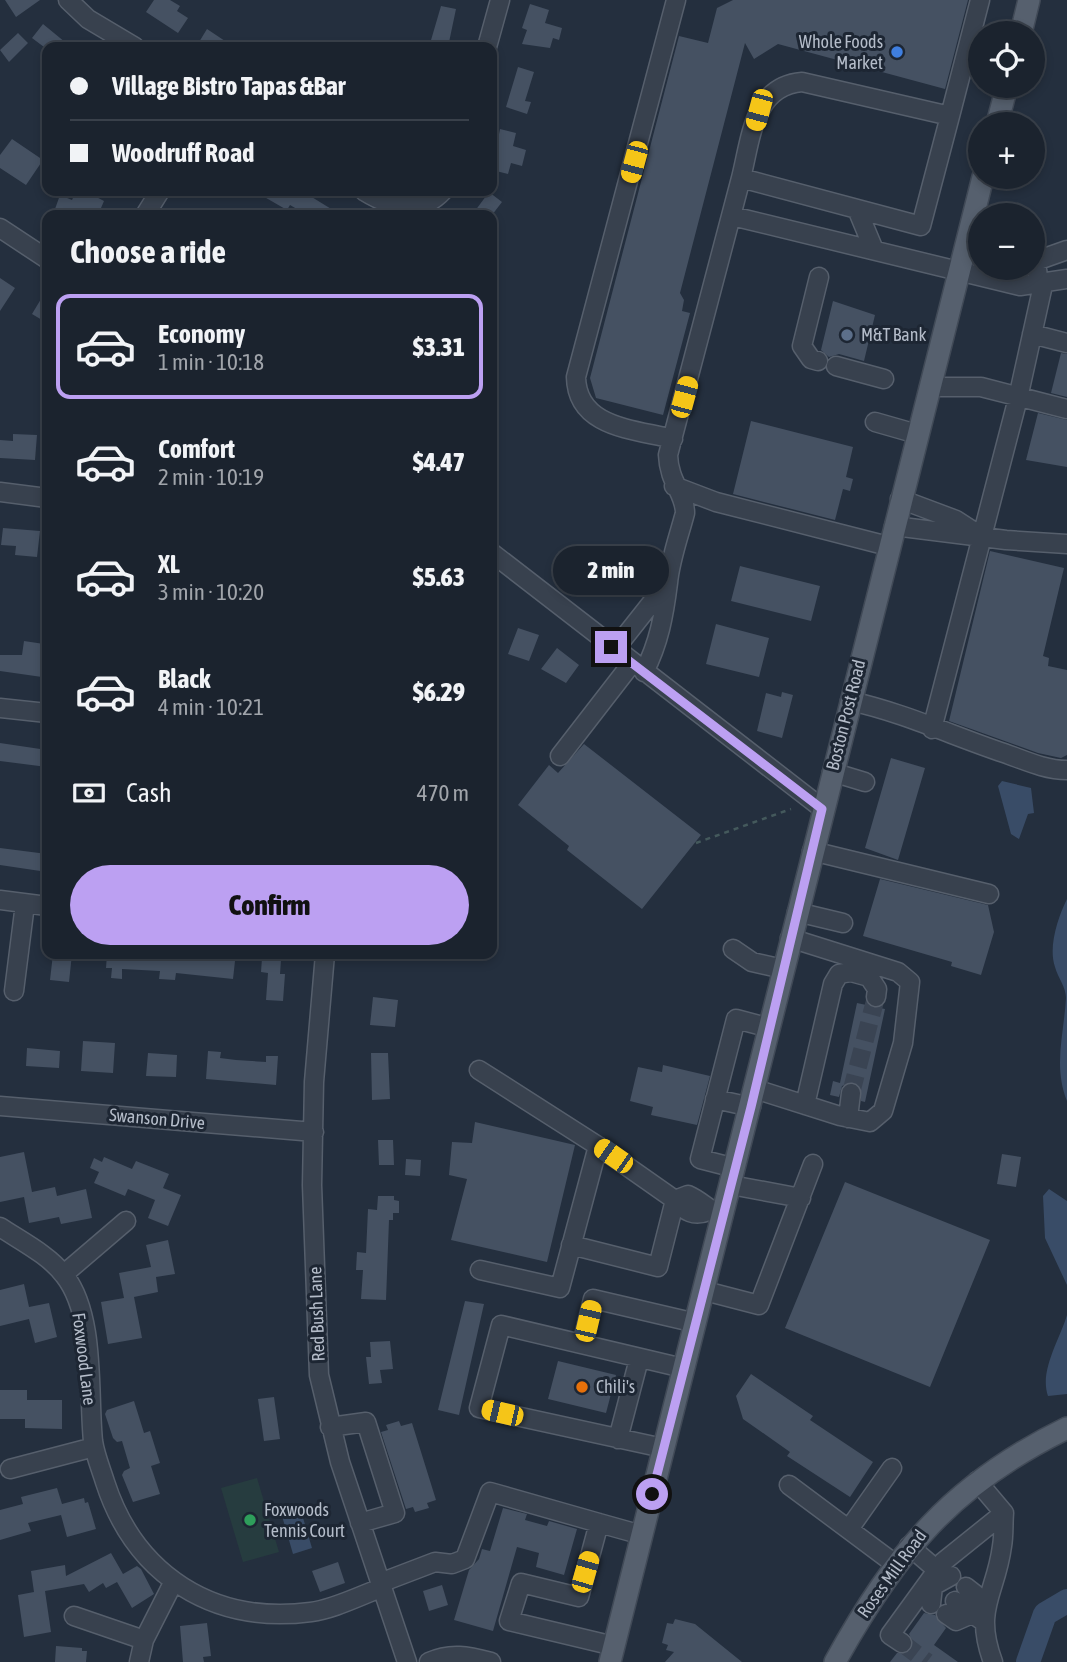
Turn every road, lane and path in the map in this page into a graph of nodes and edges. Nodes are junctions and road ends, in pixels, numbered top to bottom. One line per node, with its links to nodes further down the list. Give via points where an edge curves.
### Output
1 (68, 0): 7 (street, via 88,19)
2 (500, 0): 8 (street)
3 (676, 0): 34 (street, via 576,377 581,403 600,420)
4 (980, 0): 9 (street)
5 (1029, 0): 6 (main road)
6 (1024, 21)
7 (127, 42)
8 (488, 42)
9 (950, 116): 10 (street, via 802,82 787,83 774,89 759,110); 14 (street, via 921,226)
10 (741, 178): 14 (street); 15 (street)
11 (980, 189): 20 (main road, Boston Post Road)
12 (372, 196): 13 (street, via 415,207)
13 (438, 196)
14 (857, 209): 17 (street)
15 (732, 216): 17 (street); 34 (street)
16 (0, 228): 19 (street)
17 (874, 250): 20 (street)
18 (1067, 250): 23 (street, via 1036,261)
19 (42, 256)
20 (959, 271): 23 (street, via 1020,286); 29 (main road, Boston Post Road)
21 (819, 277): 26 (street, via 802,346)
22 (1067, 279): 23 (street)
23 (1041, 285): 24 (street)
24 (1032, 334): 25 (street); 30 (street)
25 (1067, 343)
26 (818, 361)
27 (836, 366): 28 (street)
28 (884, 379)
29 (929, 387): 30 (street, via 981,387); 33 (main road, Boston Post Road)
30 (1018, 398): 31 (street); 40 (street)
31 (1067, 409)
32 (875, 422): 33 (street)
33 (917, 434): 38 (main road, Boston Post Road)
34 (673, 439): 35 (street, via 668,466)
35 (674, 486): 39 (street, via 716,502); 43 (street, via 685,503 685,513)
36 (0, 492): 37 (street)
37 (42, 497)
38 (900, 499): 39 (main road, Boston Post Road); 40 (street, via 956,520)
39 (891, 536): 40 (street); 46 (main road, Boston Post Road)
40 (982, 537): 41 (street); 49 (street)
41 (1067, 544)
42 (497, 557): 44 (street)
43 (667, 582): 44 (street); 45 (street, via 667,605 654,652)
44 (615, 649): 45 (street)
45 (638, 668): 50 (street); 55 (street)
46 (850, 701): 49 (street, via 887,709); 52 (main road, Boston Post Road)
47 (0, 708): 48 (street)
48 (42, 712)
49 (932, 729): 51 (street, via 1046,768)
50 (560, 756)
51 (1067, 770)
52 (832, 772): 53 (street); 55 (main road, Boston Post Road)
53 (865, 782)
54 (791, 809): 56 (path)
55 (822, 809): 57 (main road, Boston Post Road)
56 (696, 843)
57 (812, 851): 58 (street); 62 (main road, Boston Post Road)
58 (989, 894)
59 (0, 900): 60 (street)
60 (25, 904): 61 (street); 68 (street)
61 (42, 906)
62 (797, 912): 63 (street); 64 (main road, Boston Post Road)
63 (843, 923)
64 (790, 938): 67 (main road, Boston Post Road); 77 (street, via 898,972 910,982 903,1043 883,1111 870,1122)
65 (733, 949): 67 (street, via 752,962)
66 (325, 959): 78 (street, Red Bush Lane)
67 (783, 969): 70 (main road, Boston Post Road)
68 (14, 991)
69 (876, 997): 76 (street, via 877,989 869,977 839,974)
70 (770, 1028): 73 (main road, Boston Post Road); 74 (street, via 736,1019)
71 (479, 1070): 79 (street)
72 (850, 1093): 77 (street)
73 (753, 1098): 74 (street); 76 (street); 81 (main road, Boston Post Road)
74 (715, 1099): 81 (street, via 700,1159)
75 (0, 1105): 78 (street, Swanson Drive)
76 (805, 1105): 77 (street)
77 (848, 1118)
78 (314, 1132): 95 (street, Red Bush Lane, via 318,1353)
79 (598, 1146): 83 (street); 87 (street)
80 (813, 1164): 82 (street)
81 (733, 1177): 82 (street, via 765,1192); 84 (main road, Boston Post Road)
82 (801, 1198): 90 (street, via 759,1305)
83 (674, 1200): 84 (street, via 688,1195); 87 (street, via 659,1267)
84 (716, 1213): 90 (main road, Boston Post Road)
85 (125, 1221): 89 (street)
86 (0, 1227): 89 (street, Foxwood Lane)
87 (571, 1245): 88 (street, via 560,1289)
88 (480, 1270)
89 (64, 1274): 98 (street, Foxwood Lane, via 86,1339)
90 (705, 1291): 91 (main road, Boston Post Road)
91 (696, 1323): 92 (street, via 593,1299); 94 (main road, Boston Post Road)
92 (582, 1344): 93 (street); 97 (street, via 501,1325 479,1408)
93 (639, 1359): 94 (street); 97 (street)
94 (683, 1368): 99 (main road, Boston Post Road)
95 (330, 1427): 105 (street, Red Bush Lane); 105 (street, via 366,1422 395,1513)
96 (1067, 1428): 102 (main road, Roses Mill Road)
97 (618, 1439): 99 (street)
98 (94, 1447): 101 (street); 111 (street, Foxwood Lane, via 120,1521 144,1557)
99 (663, 1448): 108 (main road, Boston Post Road)
100 (892, 1468): 107 (street)
101 (10, 1469)
102 (977, 1481): 104 (street); 109 (main road, Roses Mill Road)
103 (789, 1485): 107 (street)
104 (1004, 1513): 113 (street); 115 (street, via 1002,1548)
105 (360, 1523): 112 (street, Red Bush Lane)
106 (599, 1523): 108 (street); 112 (street, Foxwood Lane, via 491,1492 465,1559 452,1564 435,1562); 118 (street, via 579,1597 522,1583 509,1621)
107 (849, 1529): 110 (street)
108 (642, 1535): 118 (main road, Boston Post Road)
109 (909, 1546): 110 (main road, Roses Mill Road); 113 (street)
110 (895, 1564): 124 (main road, Roses Mill Road)
111 (174, 1581): 112 (street, Foxwood Lane, via 219,1604 286,1614 314,1612); 116 (street)
112 (381, 1586): 121 (street, Red Bush Lane)
113 (945, 1591): 115 (street); 117 (street, via 890,1634)
114 (74, 1616): 116 (street)
115 (978, 1618): 125 (street)
116 (144, 1640): 120 (street)
117 (902, 1643)
118 (612, 1654)
119 (463, 1658): 122 (street, via 444,1655); 123 (street)
120 (139, 1662)
121 (407, 1662)
122 (429, 1662)
123 (491, 1662)
124 (835, 1662)
125 (993, 1662)

